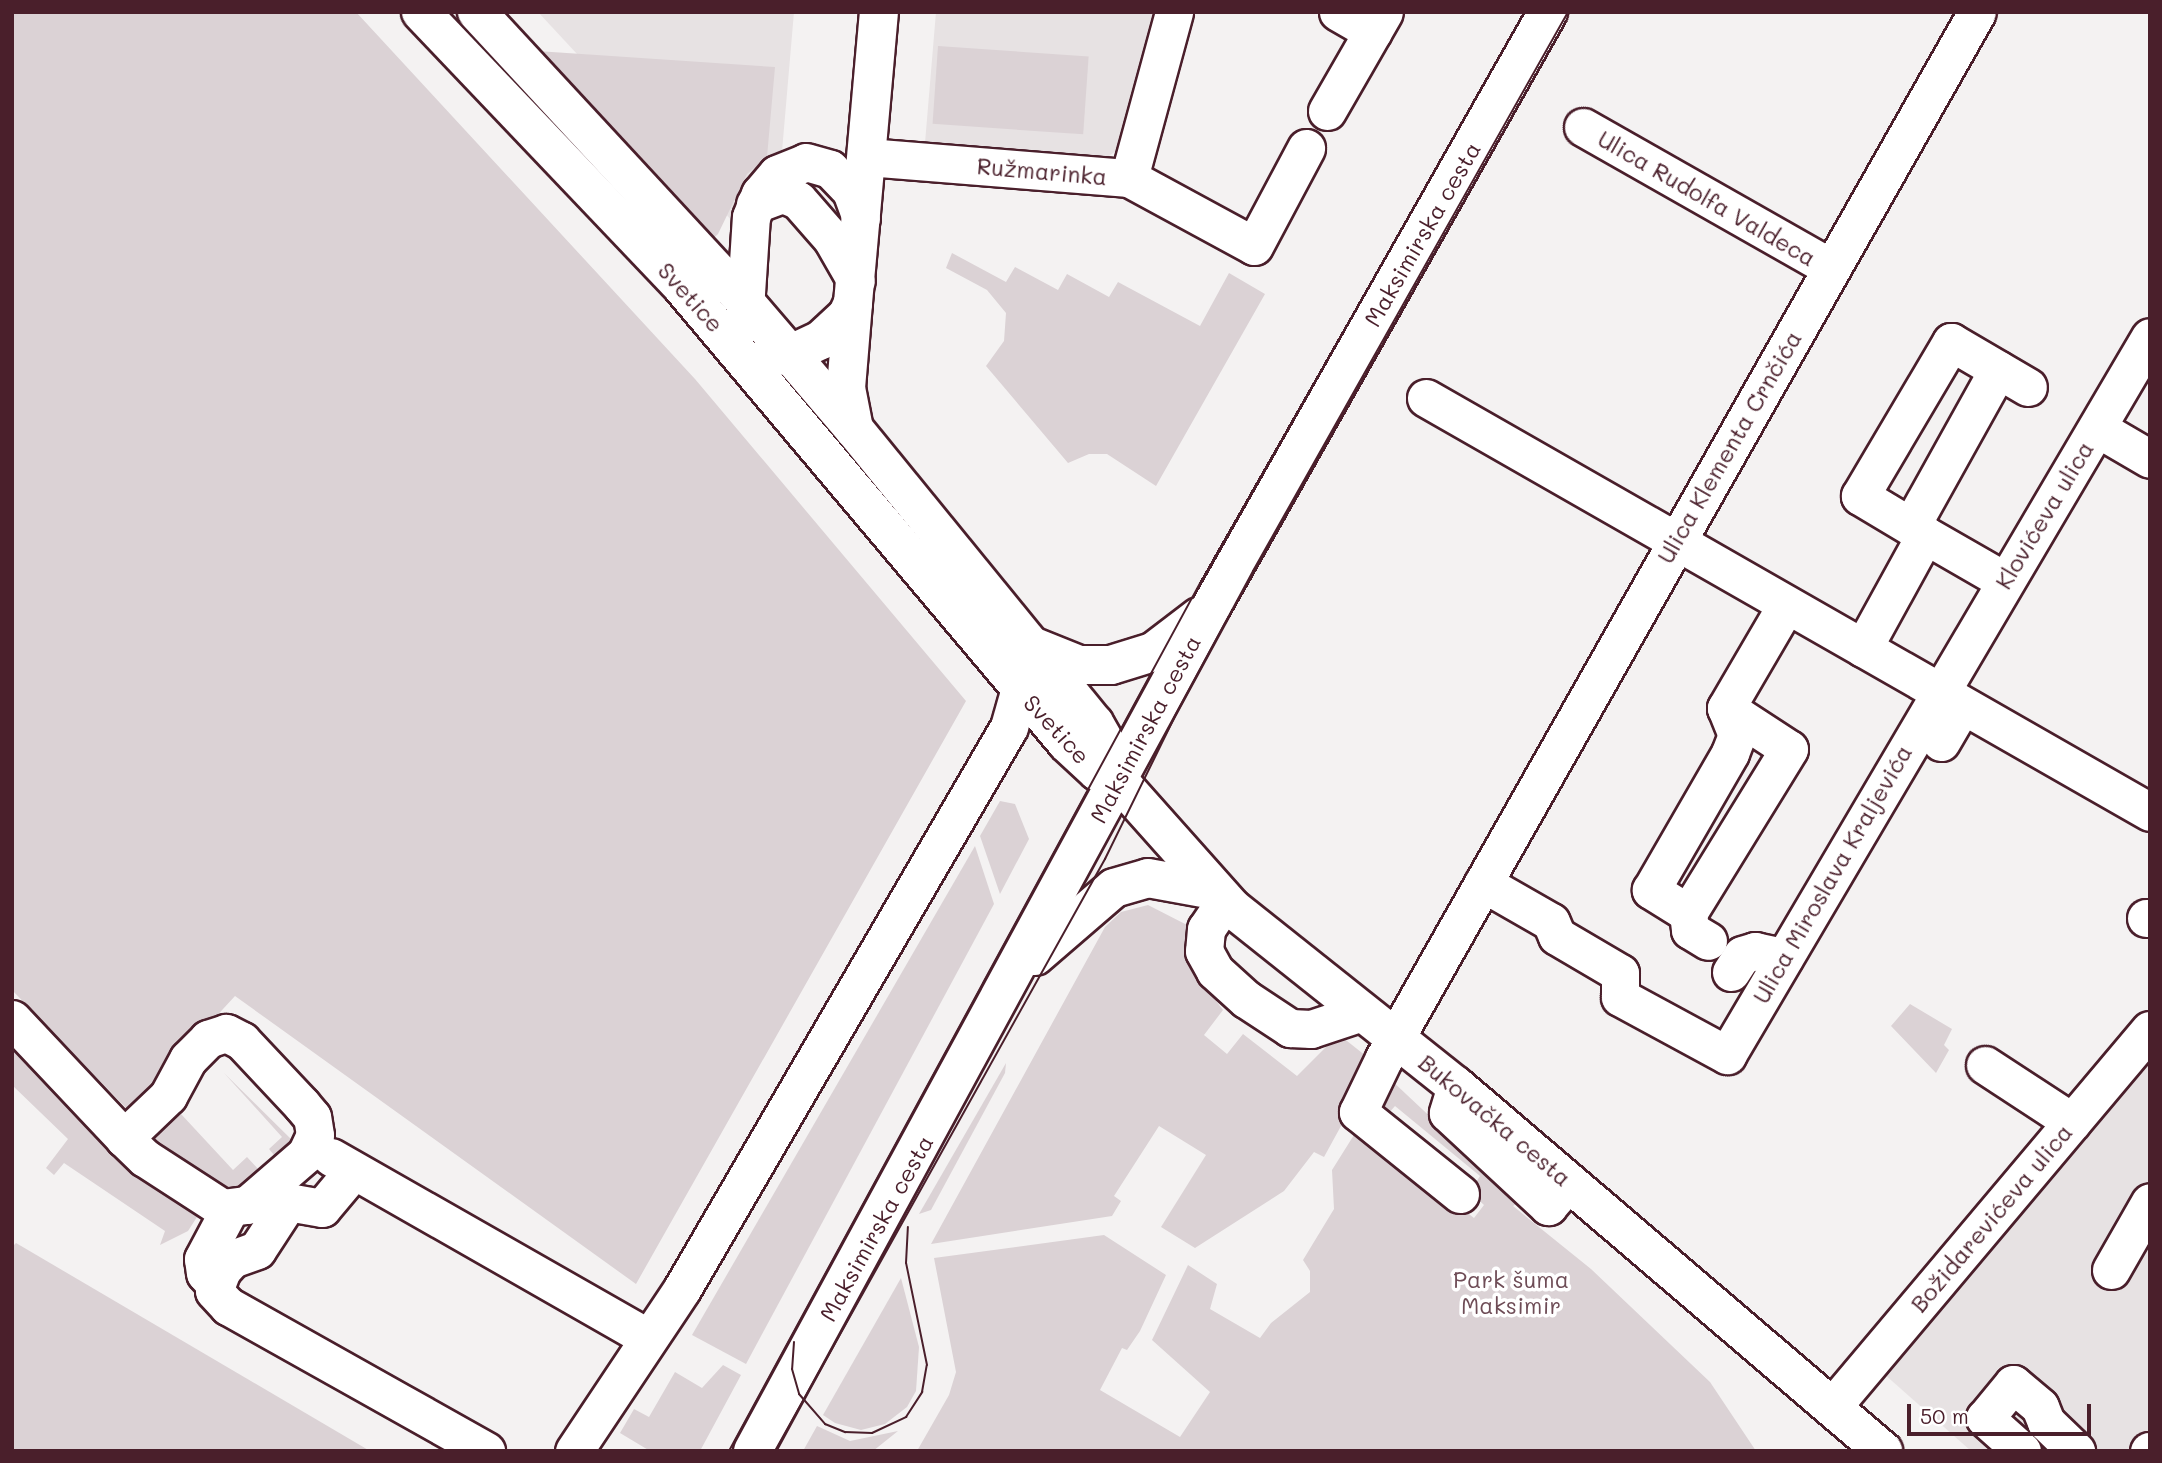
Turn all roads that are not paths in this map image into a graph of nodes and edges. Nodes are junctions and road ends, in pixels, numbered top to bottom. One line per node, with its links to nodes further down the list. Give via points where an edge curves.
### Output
1 (421, 12): 21 (main road, Svetice, via 609,206)
2 (477, 12): 18 (main road, Svetice)
3 (879, 12): 12 (main road)
4 (1174, 12): 13 (street, Ružmarinka)
5 (1338, 12): 8 (street)
6 (1548, 12): 29 (main road, Maksimirska cesta)
7 (1977, 12): 16 (street, Ulica Klementa Crnčića)
8 (1378, 22): 9 (street)
9 (1327, 111)
10 (1583, 127): 16 (street, Ulica Rudolfa Valdeca)
11 (1306, 148): 13 (street, via 1254,246)
12 (867, 157): 13 (street, Ružmarinka); 15 (main road)
13 (1129, 178)
14 (755, 204): 15 (street, via 767,183 787,167 818,163 840,177 851,191); 17 (street, via 783,194 798,200 837,246); 18 (street)
15 (861, 218): 17 (main road)
16 (1831, 268): 27 (street, Ulica Klementa Crnčića)
17 (854, 292): 20 (main road, via 830,333); 24 (main road, via 846,388)
18 (746, 303): 20 (main road, Svetice); 21 (street)
19 (2150, 337): 23 (street, Klovićeva ulica)
20 (790, 354): 21 (main road); 24 (main road, Svetice)
21 (744, 357): 33 (main road, Svetice)
22 (1426, 398): 27 (street)
23 (2097, 428): 25 (street); 28 (street, Klovićeva ulica)
24 (854, 429): 31 (main road, Svetice)
25 (2150, 459)
26 (1918, 530): 26 (street, via 1860,496 1951,342 2013,379); 28 (street); 32 (street)
27 (1676, 542): 30 (street); 39 (street, Ulica Klementa Crnčića)
28 (2005, 581): 34 (street, Klovićeva ulica)
29 (1211, 607): 31 (main road, via 1166,645 1111,665 1066,662); 37 (main road, Maksimirska cesta)
30 (1785, 607): 32 (street); 35 (street)
31 (1029, 644): 37 (main road, Svetice, via 1102,734)
32 (1863, 648): 34 (street)
33 (1020, 688): 37 (main road, Svetice, via 1079,756); 58 (street, via 1009,727 682,1289)
34 (1950, 700): 36 (street); 38 (street); 41 (street, Ulica Miroslava Kraljevića)
35 (1726, 708): 35 (street, via 1737,735 1730,753 1651,890 1698,927 1789,749)
36 (1941, 742)
37 (1118, 780): 40 (main road, Bukovačka cesta); 43 (main road, Maksimirska cesta)
38 (2150, 812)
39 (1483, 883): 41 (street, Ulica Miroslava Kraljevića, via 1550,922 1557,936 1620,973 1620,998 1727,1055); 47 (street, Ulica Klementa Crnčića)
40 (1220, 896): 43 (main road, via 1157,878 1114,888 1084,910); 44 (main road, Bukovačka cesta); 44 (street, via 1206,929 1204,951 1215,971 1246,999 1281,1024 1300,1029)
41 (1784, 957): 42 (street, via 1755,951 1742,955)
42 (1731, 972)
43 (1007, 986): 62 (main road, Maksimirska cesta)
44 (1362, 1012): 47 (main road, Bukovačka cesta)
45 (12, 1019): 50 (street)
46 (2150, 1030): 49 (street, Božidarevićeva ulica)
47 (1397, 1039): 53 (street, Ulica Klementa Crnčića, via 1358,1112); 59 (main road, Bukovačka cesta)
48 (1985, 1065): 49 (street, via 2040,1082)
49 (2072, 1122): 59 (street, Božidarevićeva ulica)
50 (124, 1138): 51 (street, via 168,1096 197,1050 217,1034 226,1033 242,1041 312,1117); 55 (street, via 160,1170)
51 (312, 1145): 52 (street); 55 (street, via 247,1205)
52 (353, 1171): 57 (street, via 322,1208 293,1203 285,1207 257,1250 232,1259); 58 (street)
53 (1460, 1194)
54 (2150, 1202): 56 (street)
55 (229, 1210): 57 (street, via 203,1259 205,1273)
56 (2111, 1270)
57 (214, 1283): 60 (street, via 214,1291 228,1306)
58 (646, 1337): 61 (street)
59 (1832, 1407): 63 (main road, Bukovačka cesta)
60 (486, 1451)
61 (574, 1451)
62 (752, 1451)
63 (1883, 1451)
64 (2022, 1451): 65 (street, via 1985,1418 2013,1384 2040,1407 2046,1422)
65 (2076, 1451)

